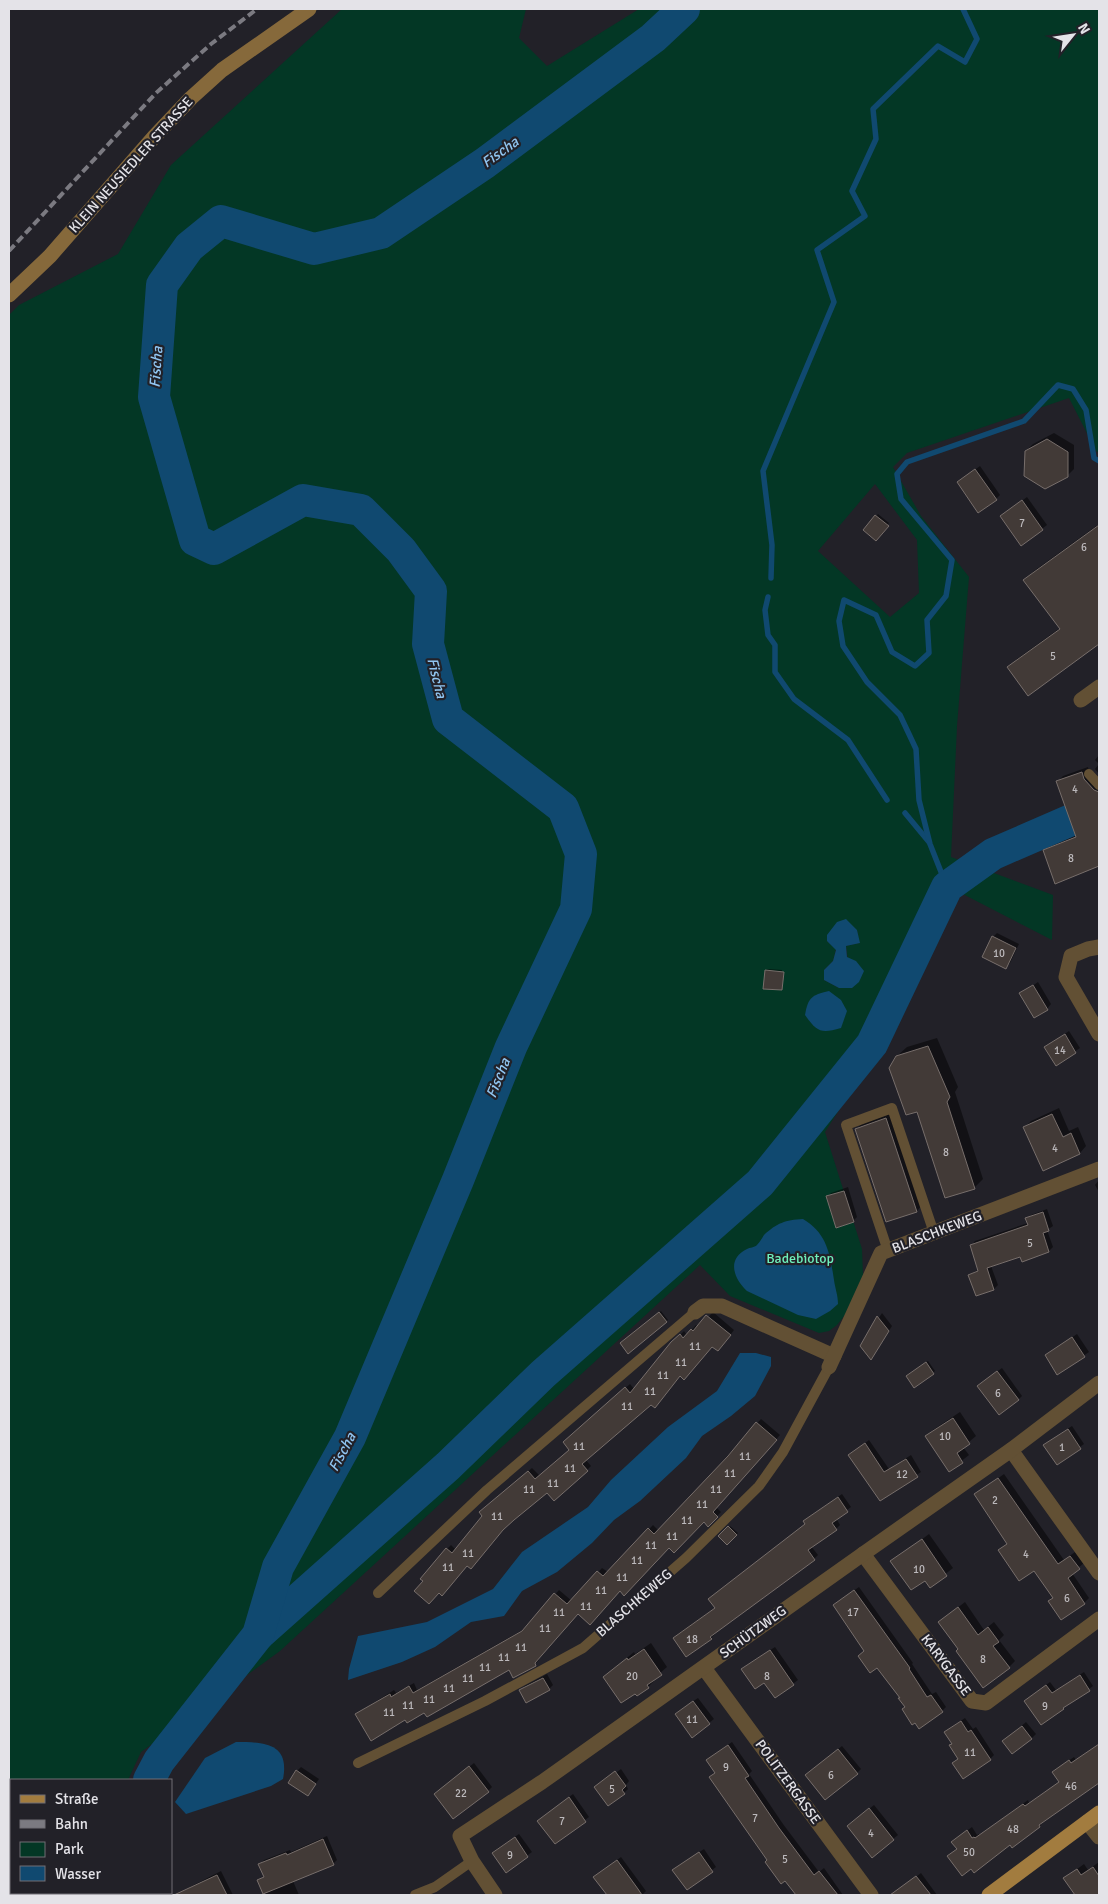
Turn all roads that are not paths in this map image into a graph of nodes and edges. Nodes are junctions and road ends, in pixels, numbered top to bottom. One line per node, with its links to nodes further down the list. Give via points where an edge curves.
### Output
1 (309, 9): 2 (main road, KLEIN NEUSIEDLER STRASSE, via 222,70 190,98 50,256)
2 (9, 295)
3 (1099, 687): 4 (street)
4 (1081, 700)
5 (1088, 774): 6 (lane)
6 (1099, 785)
7 (1099, 947): 8 (street, via 1071,956 1066,977)
8 (1099, 1034)
9 (1099, 1170): 10 (street, BLASCHKEWEG)
10 (934, 1233): 11 (street, BLASCHKEWEG); 11 (lane, via 892,1108 846,1125)
11 (888, 1250): 13 (street, BLASCHKEWEG, via 881,1253)
12 (695, 1312): 13 (street, via 703,1306 722,1306); 18 (lane, via 488,1490)
13 (831, 1361): 21 (lane, BLASCHKEWEG, via 783,1452 759,1486 686,1558 583,1648 485,1701)
14 (1099, 1382): 15 (street, SCHÜTZWEG)
15 (1012, 1450): 16 (street, SCHÜTZWEG); 17 (street)
16 (863, 1554): 19 (street, KARYGASSE, via 972,1701 986,1703); 20 (street, SCHÜTZWEG)
17 (1099, 1573)
18 (378, 1593)
19 (1099, 1619)
20 (704, 1668): 24 (street, SCHÜTZWEG, via 460,1836); 27 (street, POLITZERGASSE)
21 (358, 1763)
22 (1093, 1817): 23 (street); 28 (main road)
23 (1099, 1837)
24 (472, 1861): 25 (lane, via 435,1887); 26 (street, SCHÜTZWEG)
25 (414, 1895)
26 (495, 1895)
27 (871, 1895)
28 (988, 1895)

